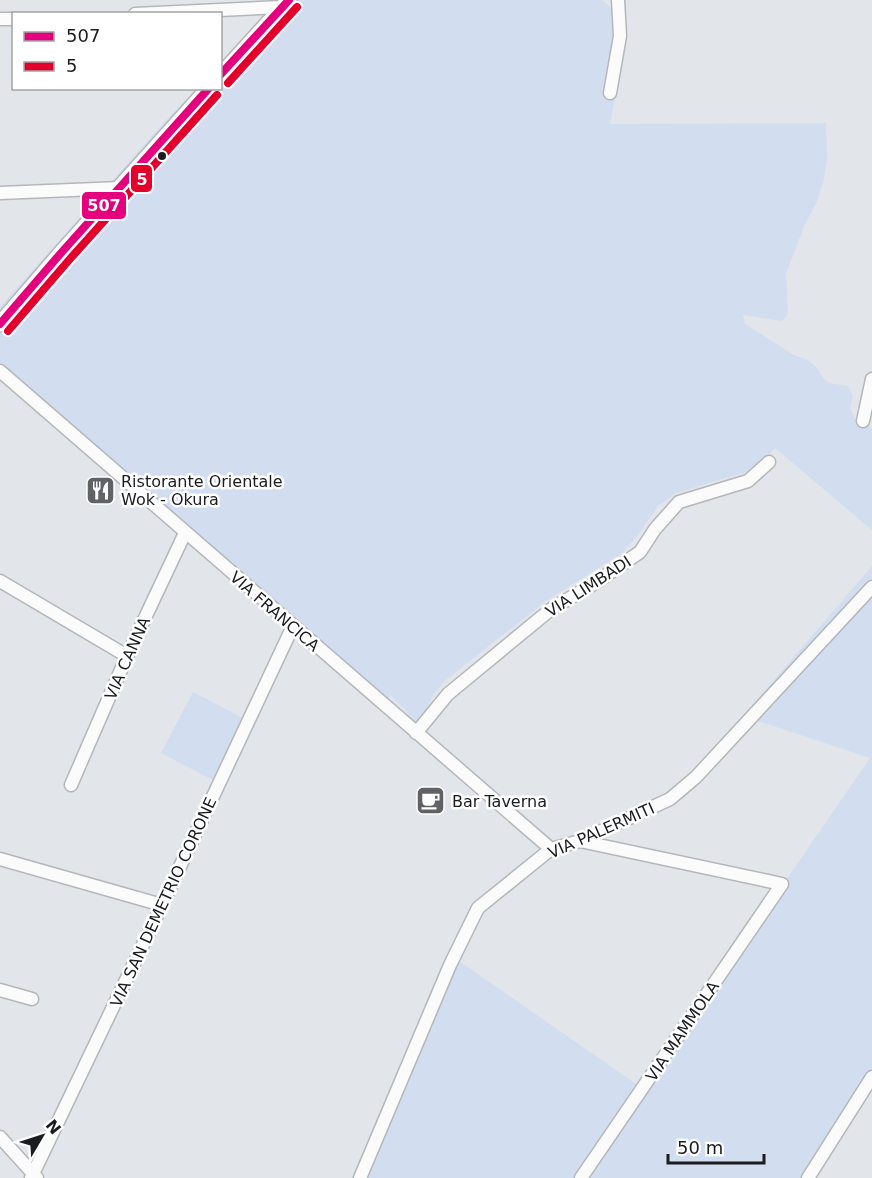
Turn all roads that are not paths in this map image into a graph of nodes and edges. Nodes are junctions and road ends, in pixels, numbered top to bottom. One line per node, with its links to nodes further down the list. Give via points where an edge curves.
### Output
1 (618, 0): 6 (street, via 619,42)
2 (285, 4): 3 (street); 4 (main road)
3 (165, 12)
4 (222, 74)
5 (207, 90): 7 (main road)
6 (610, 93)
7 (120, 188): 8 (street); 9 (main road)
8 (0, 193)
9 (0, 324)
10 (0, 371): 14 (street, VIA FRANCICA)
11 (872, 379): 12 (street)
12 (863, 421)
13 (769, 462): 19 (street, VIA LIMBADI, via 748,482 679,501 640,552 550,610 448,694)
14 (185, 533): 17 (street, VIA FRANCICA); 18 (street, VIA CANNA)
15 (0, 581): 18 (street)
16 (872, 587): 21 (street, VIA PALERMITI, via 696,777 670,799)
17 (293, 626): 19 (street, VIA FRANCICA); 24 (street, VIA SAN DEMETRIO CORONE)
18 (127, 656): 20 (street, VIA CANNA)
19 (416, 733): 22 (street, VIA FRANCICA)
20 (71, 785)
21 (580, 841): 22 (street, VIA PALERMITI); 31 (street, VIA MAMMOLA, via 782,884)
22 (550, 849): 30 (street, VIA PALERMITI, via 478,908)
23 (0, 859): 24 (street)
24 (162, 905): 29 (street, VIA SAN DEMETRIO CORONE)
25 (0, 990): 26 (street)
26 (32, 999)
27 (872, 1077): 32 (street)
28 (0, 1137): 29 (street)
29 (34, 1177)
30 (360, 1178)
31 (581, 1178)
32 (808, 1178)

